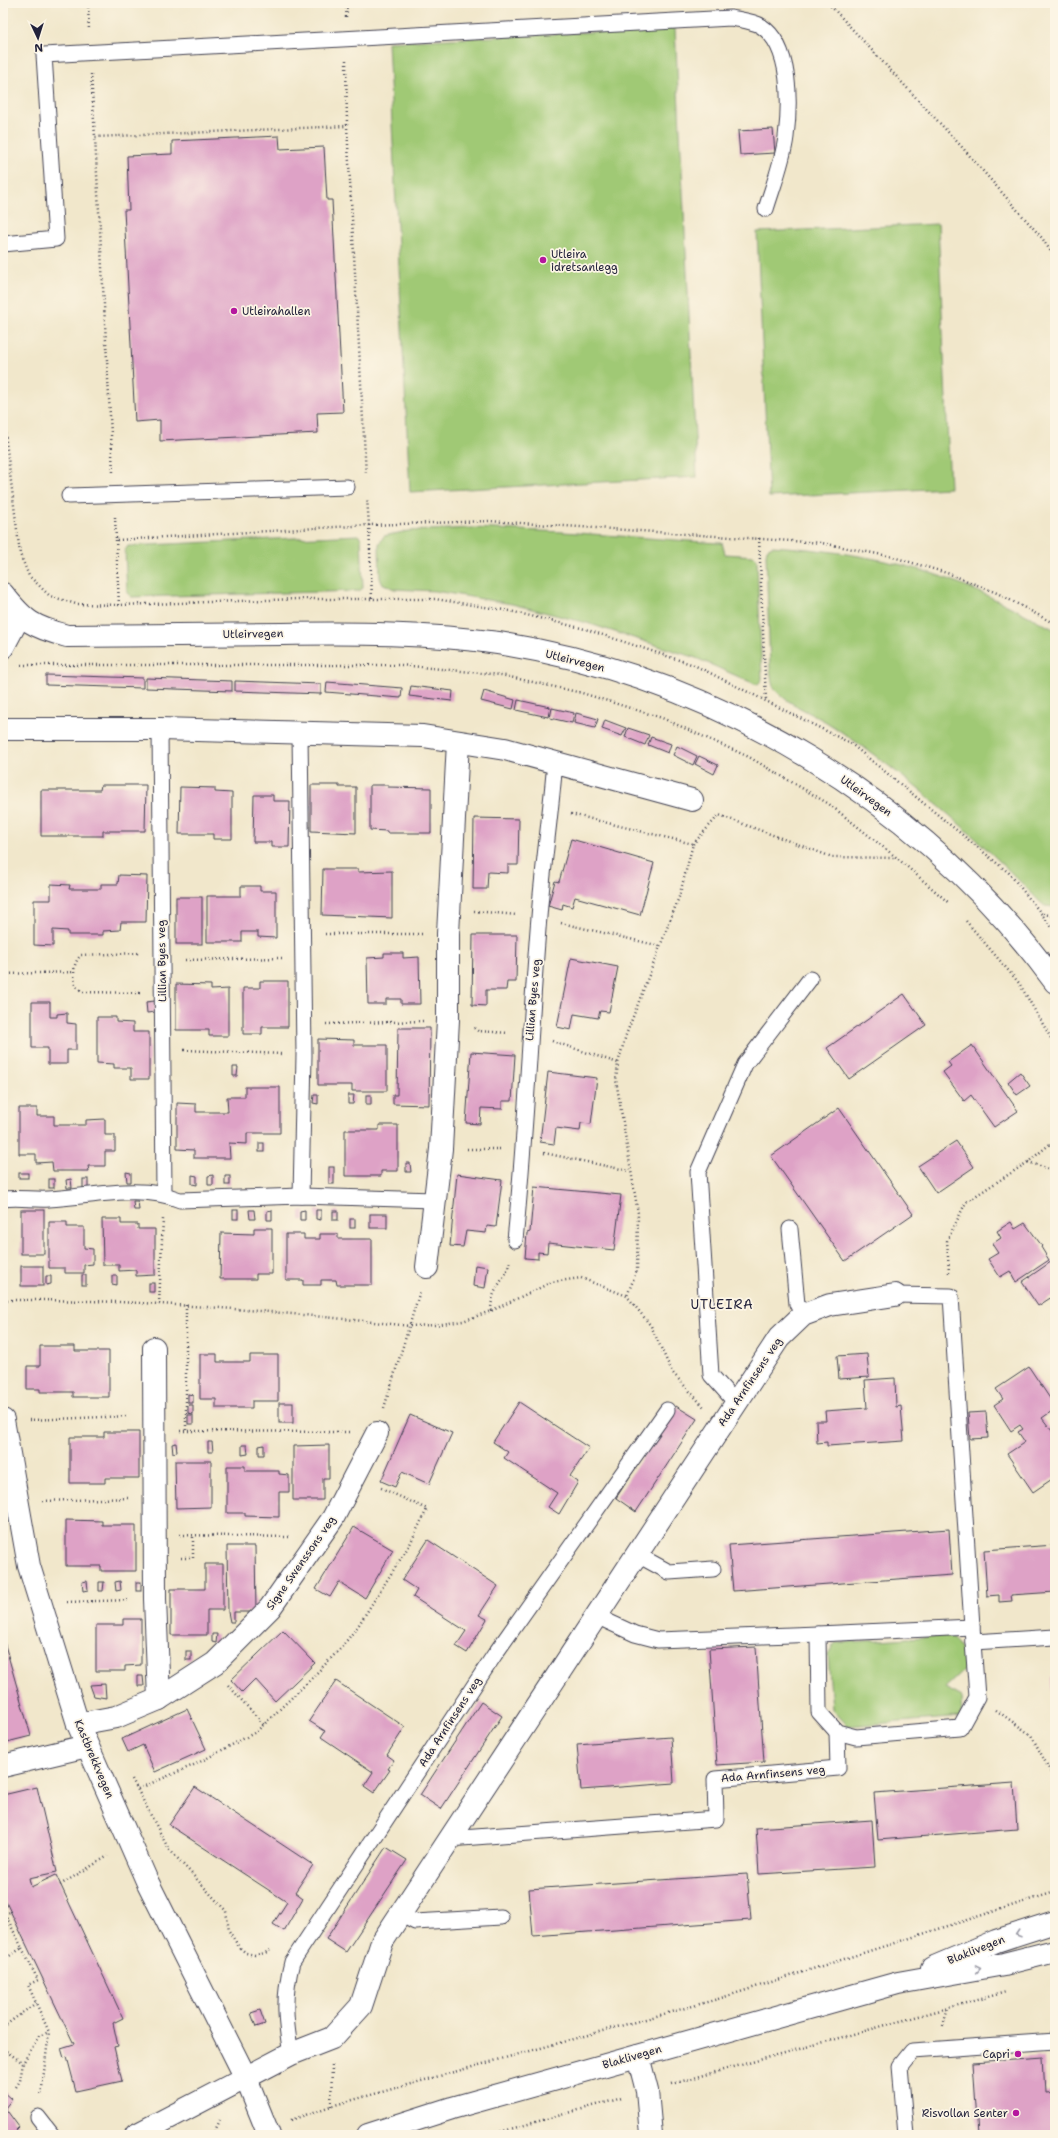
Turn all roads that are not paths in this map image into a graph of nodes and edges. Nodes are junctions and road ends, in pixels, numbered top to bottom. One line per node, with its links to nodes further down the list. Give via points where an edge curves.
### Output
1 (766, 208): 2 (lane, via 786,139 789,103 786,74 779,44 760,25 731,18 44,56 56,239)
2 (3, 244)
3 (348, 487): 4 (lane)
4 (69, 496)
5 (3, 594): 6 (street, Utleirvegen)
6 (20, 615): 7 (street); 15 (street, Utleirvegen, via 42,630 68,636 435,636 499,643 630,675 738,719 842,777 891,814 982,895 1028,945)
7 (3, 647)
8 (3, 729): 9 (street)
9 (160, 729): 10 (street); 16 (lane, Lillian Byes veg)
10 (300, 733): 11 (street, via 423,736); 17 (lane, via 304,1024)
11 (458, 742): 12 (street, via 505,749); 19 (street, via 448,934 448,1020 441,1149)
12 (555, 761): 13 (street); 21 (lane, Lillian Byes veg, via 539,918)
13 (692, 800)
14 (810, 979): 26 (lane, via 745,1064 698,1172 711,1376)
15 (1055, 982)
16 (164, 1194): 17 (lane, via 180,1200); 18 (lane, via 118,1192 71,1198)
17 (301, 1196): 19 (lane)
18 (3, 1199)
19 (434, 1200): 22 (street)
20 (790, 1229): 24 (lane, via 798,1304)
21 (516, 1240)
22 (427, 1267)
23 (895, 1295): 24 (street, Ada Arnfinsens veg, via 830,1305); 34 (lane, Ada Arnfinsens veg, via 951,1296)
24 (803, 1315): 26 (street, Ada Arnfinsens veg, via 779,1338)
25 (154, 1348): 38 (street, via 154,1534)
26 (736, 1403): 31 (street, Ada Arnfinsens veg)
27 (667, 1410): 50 (lane, Ada Arnfinsens veg, via 495,1654 292,1962 286,1988 286,2027)
28 (4, 1426): 30 (street, Kastbrekkvegen)
29 (377, 1432): 38 (street, Signe Swenssons veg, via 333,1518 270,1608 211,1666)
30 (11, 1495): 39 (street, Kastbrekkvegen, via 29,1566)
31 (636, 1554): 32 (lane, via 669,1572); 33 (street, Ada Arnfinsens veg)
32 (713, 1569)
33 (596, 1616): 35 (lane, via 635,1634 658,1640); 43 (street, Ada Arnfinsens veg)
34 (972, 1627): 35 (lane); 37 (lane)
35 (818, 1634): 40 (lane, via 819,1712)
36 (1055, 1637): 37 (lane)
37 (973, 1642): 40 (lane, via 977,1697 960,1728 856,1737)
38 (159, 1699): 39 (street, Signe Swenssons veg, via 116,1717)
39 (78, 1724): 41 (street, Kastbrekkvegen)
40 (837, 1732): 43 (lane, Ada Arnfinsens veg, via 838,1768 715,1779 716,1819)
41 (87, 1746): 42 (street); 52 (street, Kastbrekkvegen, via 146,1881)
42 (3, 1766)
43 (449, 1839): 44 (street, Ada Arnfinsens veg)
44 (400, 1914): 45 (lane, via 415,1922); 50 (street, Ada Arnfinsens veg, via 382,1942 361,2006 332,2038)
45 (502, 1917)
46 (1055, 1922): 48 (street, Blaklivegen, one-way to 48, via 996,1941)
47 (1055, 1951): 48 (street, Blaklivegen, one-way to 47, via 1004,1964)
48 (898, 1983): 51 (street, Blaklivegen)
49 (1055, 2041): 59 (lane, via 912,2051 900,2066)
50 (291, 2054): 52 (street, Ada Arnfinsens veg)
51 (638, 2056): 57 (street, Blaklivegen, via 452,2108); 58 (street, via 647,2091)
52 (246, 2078): 54 (street, Kastbrekkvegen); 56 (street, Ada Arnfinsens veg)
53 (38, 2117): 55 (lane)
54 (267, 2132)
55 (52, 2135)
56 (136, 2135)
57 (368, 2135)
58 (652, 2135)
59 (906, 2135)

